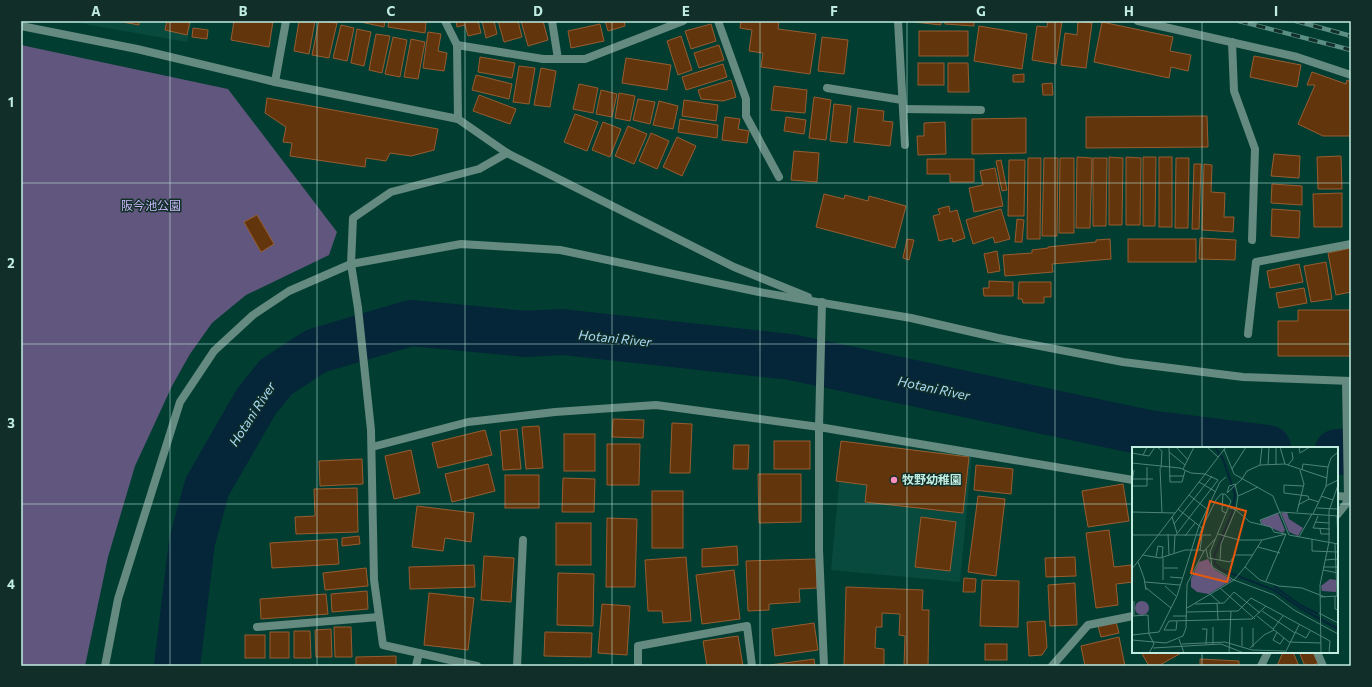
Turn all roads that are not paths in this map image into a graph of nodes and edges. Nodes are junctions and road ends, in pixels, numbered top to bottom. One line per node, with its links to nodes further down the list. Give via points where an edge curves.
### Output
1 (286, 21): 13 (street)
2 (445, 21): 10 (street)
3 (552, 21): 11 (street)
4 (683, 21): 11 (street, via 585,58)
5 (718, 21): 21 (street, via 746,99 746,116)
6 (898, 21): 15 (street)
7 (1138, 21): 9 (street)
8 (21, 26): 13 (street)
9 (1232, 42): 12 (street, via 1297,57); 22 (street, via 1234,91 1255,149)
10 (457, 45): 11 (street, via 543,59); 18 (street)
11 (558, 59)
12 (1351, 75)
13 (275, 82): 18 (street)
14 (827, 88): 15 (street)
15 (902, 100): 16 (street)
16 (903, 109): 17 (street); 19 (street)
17 (981, 110)
18 (458, 119): 20 (street)
19 (905, 145)
20 (507, 153): 24 (street, via 479,170 391,192 353,218); 25 (street, via 734,267)
21 (778, 177)
22 (1252, 240)
23 (1351, 244): 26 (street, via 1256,262)
24 (351, 264): 25 (street, via 461,244 560,250 759,292); 29 (street); 41 (street, via 289,291 253,315 214,351 180,402 118,599)
25 (822, 302): 27 (street, via 1123,362 1243,377); 28 (street)
26 (1248, 334)
27 (1348, 382): 32 (street, via 1346,391)
28 (819, 424): 29 (street, via 656,405 556,412 468,422); 30 (street); 47 (street, via 819,550)
29 (372, 447): 36 (street, via 374,580)
30 (1132, 480)
31 (1338, 496): 32 (street)
32 (1350, 497): 33 (street)
33 (1338, 514)
34 (523, 540): 44 (street)
35 (1132, 616): 48 (street, via 1088,625)
36 (379, 617): 37 (street); 38 (street, via 382,645)
37 (257, 627)
38 (419, 653): 42 (street); 43 (street)
39 (1268, 653): 49 (street)
40 (1317, 653): 50 (street)
41 (105, 666)
42 (416, 666)
43 (477, 666)
44 (518, 666)
45 (638, 666): 46 (street, via 638,646 747,626)
46 (752, 666)
47 (824, 666)
48 (1052, 666)
49 (1261, 666)
50 (1323, 666)

